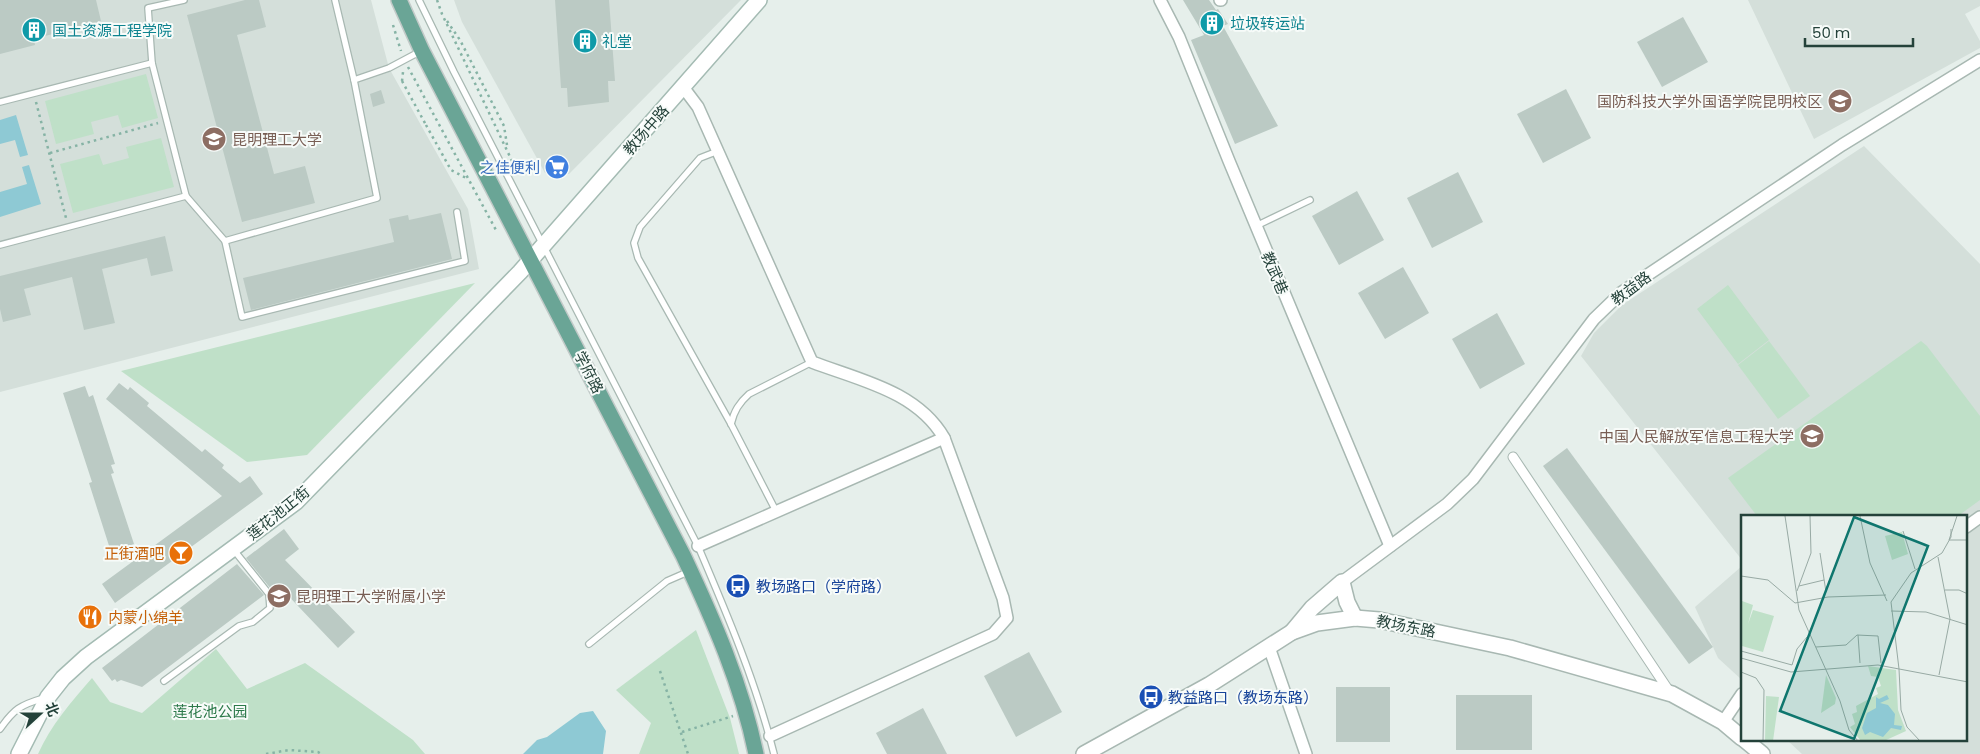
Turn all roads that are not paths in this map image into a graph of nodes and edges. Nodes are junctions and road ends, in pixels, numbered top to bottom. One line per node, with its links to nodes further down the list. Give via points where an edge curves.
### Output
1 (184, 0): 9 (lane, via 148,8)
2 (335, 0): 10 (lane)
3 (399, 0): 7 (main road, 学府路)
4 (419, 0): 19 (lane, 学府路)
5 (759, 0): 11 (main road, 教场中路)
6 (1160, 0): 17 (street, 教武巷, via 1179,37)
7 (422, 51): 10 (lane, via 389,68); 21 (main road, 学府路)
8 (1979, 60): 30 (street, 教益路, via 1842,145 1622,292 1594,319 1474,478 1447,504)
9 (152, 63): 12 (lane); 14 (lane)
10 (354, 80): 18 (lane, via 377,198)
11 (683, 87): 13 (street, via 698,107); 19 (main road, 教场中路)
12 (0, 102)
13 (718, 151): 22 (street); 23 (lane, via 700,158 640,227 634,243 638,258)
14 (186, 196): 18 (lane); 20 (lane)
15 (1310, 200): 17 (lane)
16 (457, 212): 18 (lane, via 465,261 242,317)
17 (1256, 226): 30 (street, 教武巷)
18 (225, 241)
19 (543, 244): 21 (main road, 教场中路); 29 (lane, 学府路)
20 (0, 245)
21 (530, 259): 31 (main road, 莲花池正街, via 296,502); 32 (main road, 学府路)
22 (812, 362): 23 (lane, via 749,394 740,402); 24 (street, via 902,396 935,423)
23 (730, 424): 26 (lane)
24 (944, 438): 26 (street); 44 (street, via 1003,598 1007,618 993,634)
25 (1513, 457): 39 (street)
26 (776, 511): 29 (street)
27 (1980, 516): 28 (street)
28 (1968, 525)
29 (698, 546): 44 (lane, 学府路, via 734,632)
30 (1390, 546): 33 (street, 教益路)
31 (234, 549): 38 (lane, via 269,594 270,608 253,622 239,626); 41 (main road, 莲花池正街, via 86,656)
32 (690, 570): 36 (lane, via 667,581); 48 (main road, 学府路, via 714,624 746,712)
33 (1342, 582): 34 (main road); 35 (main road, via 1312,608)
34 (1354, 618): 35 (main road, 教场东路, via 1317,623); 39 (main road, 教场东路, via 1379,620 1510,648)
35 (1292, 632): 37 (main road, 教场东路)
36 (589, 644)
37 (1269, 647): 50 (main road, 教场东路, via 1209,685); 51 (street)
38 (164, 681)
39 (1672, 694): 42 (main road, 教场东路)
40 (1741, 695): 42 (street)
41 (48, 697): 43 (lane, via 21,705); 47 (main road, 莲花池正街)
42 (1723, 722): 45 (main road, 教场东路)
43 (0, 729)
44 (770, 736): 49 (lane, 学府路)
45 (1741, 737)
46 (1748, 742): 52 (main road, 教场东路)
47 (19, 754)
48 (756, 754)
49 (774, 754)
50 (1084, 754)
51 (1306, 754)
52 (1762, 754)

